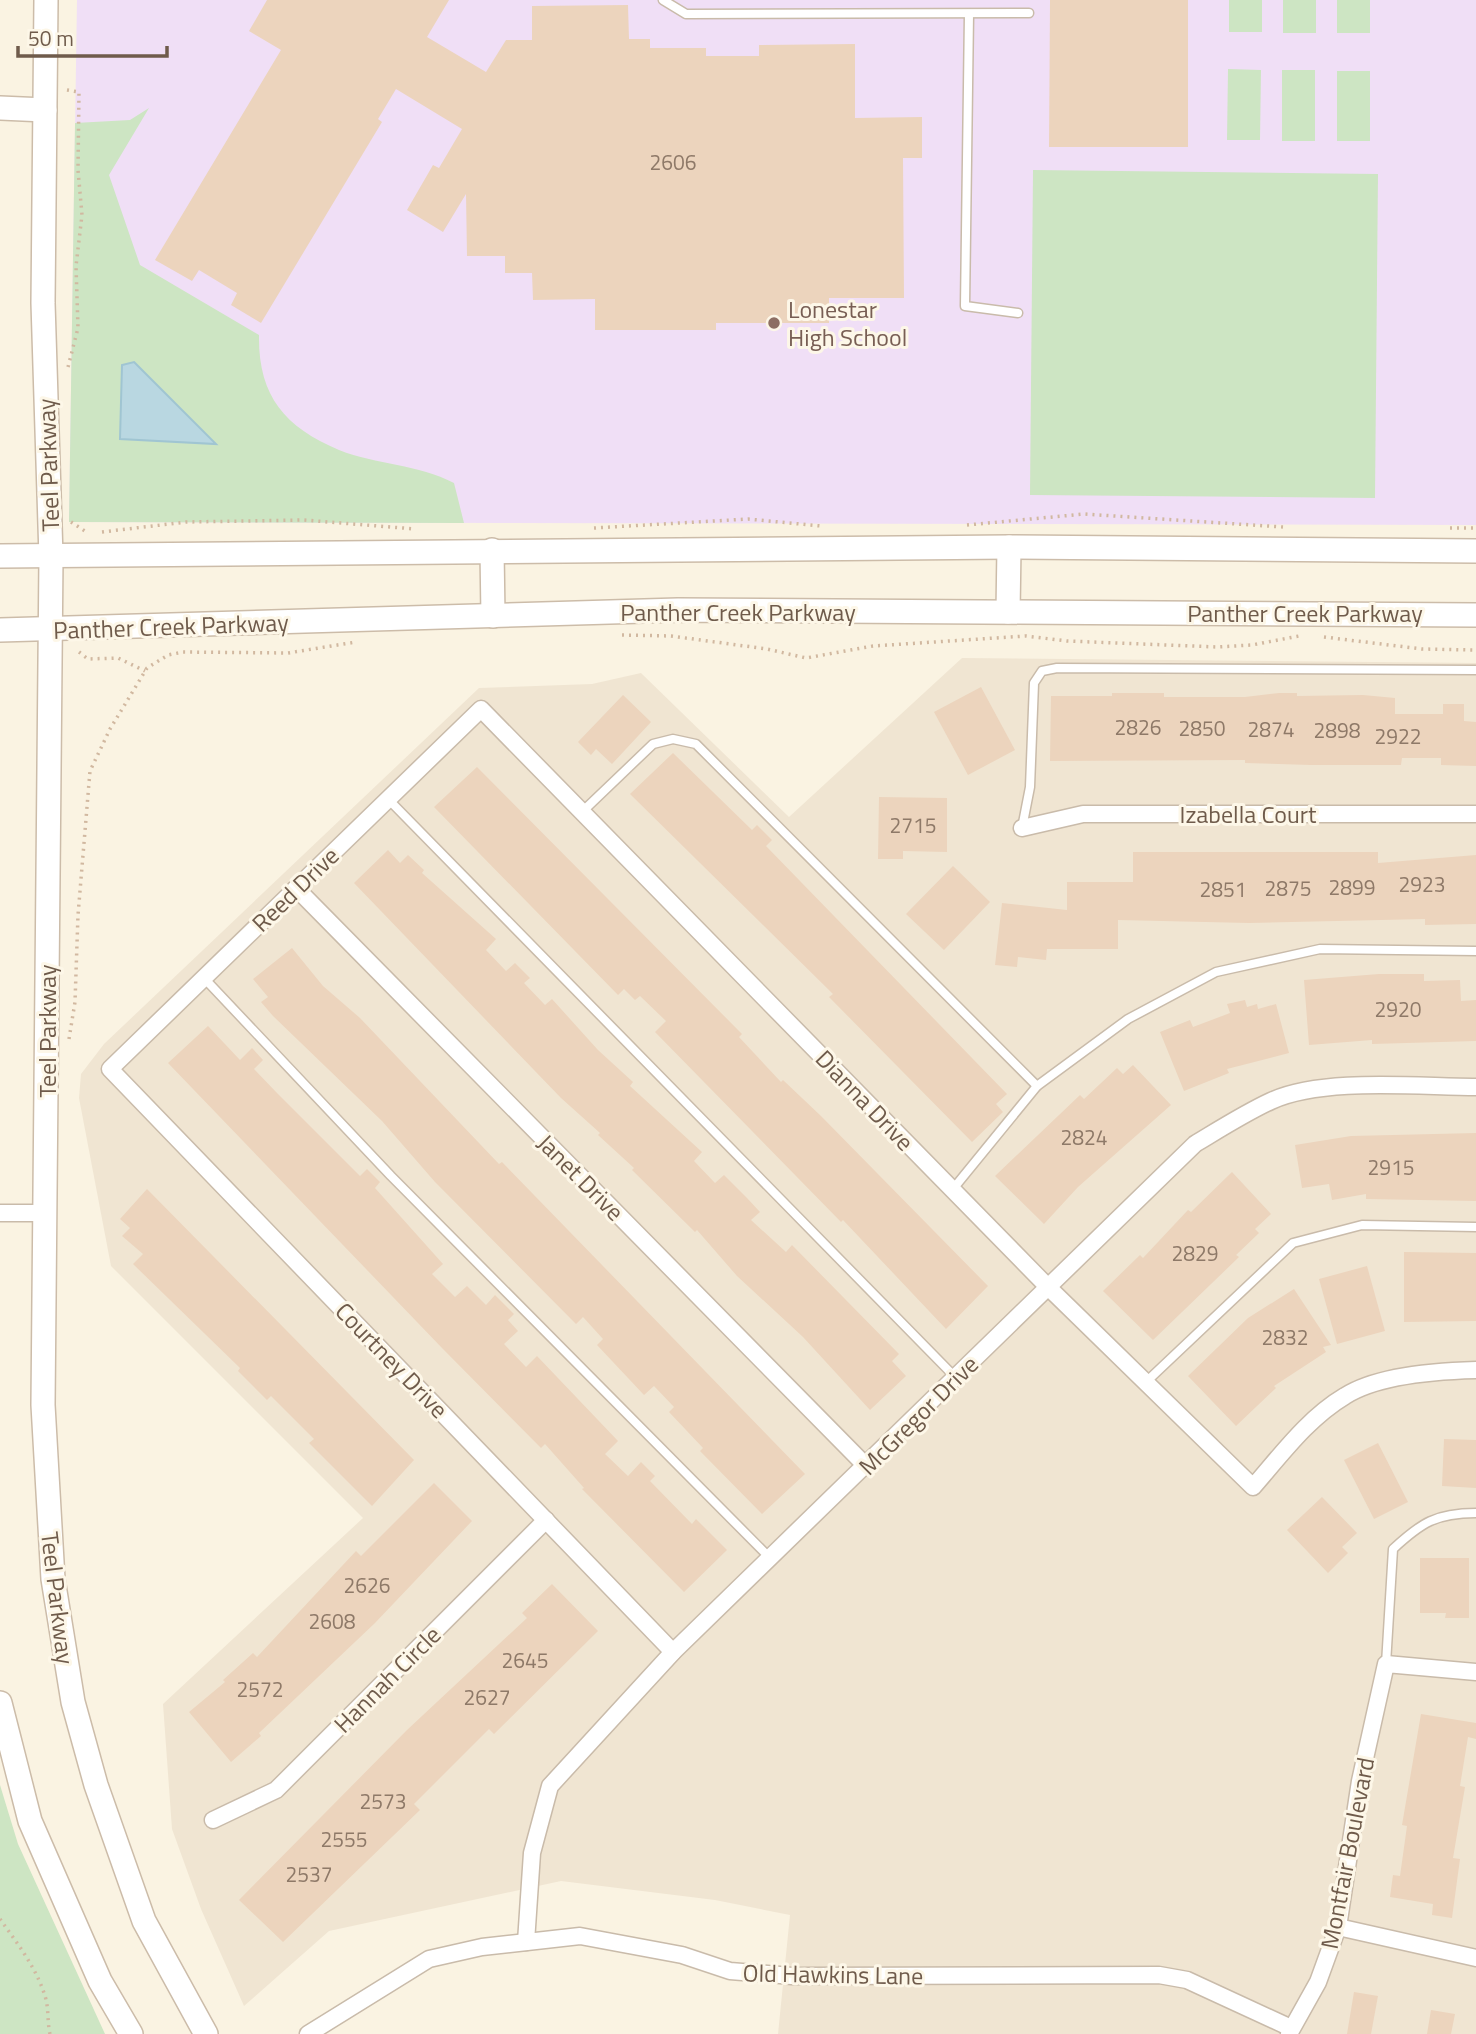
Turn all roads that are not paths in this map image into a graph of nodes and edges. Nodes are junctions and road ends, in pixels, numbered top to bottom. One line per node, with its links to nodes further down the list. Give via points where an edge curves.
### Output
1 (46, 0): 6 (main road, Teel Parkway)
2 (663, 0): 4 (lane, via 686,14)
3 (1029, 13): 4 (lane)
4 (969, 14): 7 (lane, via 965,306)
5 (0, 108): 6 (main road)
6 (45, 110): 12 (main road, Teel Parkway, via 43,303)
7 (1018, 313)
8 (1009, 547): 9 (main road); 10 (main road); 13 (main road)
9 (492, 550): 12 (main road); 15 (main road)
10 (1476, 551)
11 (0, 556): 12 (main road)
12 (51, 557): 17 (main road, Teel Parkway)
13 (1008, 611): 14 (main road, Panther Creek Parkway); 15 (main road, Panther Creek Parkway, via 678,610)
14 (1476, 615)
15 (493, 616): 17 (main road, Panther Creek Parkway)
16 (0, 631): 17 (main road, Panther Creek Parkway)
17 (51, 631): 32 (main road, Teel Parkway)
18 (1476, 670): 23 (lane, via 1042,671 1034,682 1030,787)
19 (481, 709): 20 (street, Reed Drive); 21 (street, Dianna Drive)
20 (388, 799): 24 (street, Reed Drive); 36 (lane)
21 (583, 811): 28 (lane, via 653,744 673,739 696,744); 30 (street, Dianna Drive)
22 (1476, 814): 23 (street, Izabella Court, via 1083,814)
23 (1021, 828)
24 (296, 888): 26 (street, Reed Drive); 38 (street, Janet Drive)
25 (1476, 951): 28 (lane, via 1320,949 1216,972 1128,1019)
26 (204, 978): 27 (street, Reed Drive); 41 (lane, via 391,1176)
27 (110, 1069): 40 (street, Courtney Drive)
28 (1037, 1086): 30 (lane)
29 (1476, 1087): 34 (street, McGregor Drive, via 1354,1086 1273,1100 1195,1143)
30 (953, 1189): 34 (street, Dianna Drive)
31 (0, 1213): 32 (street)
32 (46, 1213): 52 (main road, Teel Parkway, via 44,1468 52,1579 73,1702 96,1785 144,1921)
33 (1476, 1227): 37 (lane, via 1362,1225 1293,1243)
34 (1047, 1286): 36 (street, McGregor Drive); 37 (street, Dianna Drive)
35 (1476, 1370): 37 (street, Dianna Drive, via 1399,1377 1346,1395 1289,1445 1254,1487)
36 (956, 1377): 38 (street, McGregor Drive)
37 (1146, 1382)
38 (866, 1466): 41 (street, McGregor Drive)
39 (1476, 1513): 43 (lane, via 1433,1517 1393,1549)
40 (546, 1520): 42 (street, Courtney Drive); 46 (street, Hannah Circle, via 276,1790)
41 (771, 1559): 42 (street, McGregor Drive)
42 (673, 1652): 48 (street, McGregor Drive, via 550,1786 532,1853)
43 (1386, 1664): 44 (street); 47 (street, Montfair Boulevard, via 1360,1781)
44 (1476, 1672)
45 (0, 1703): 51 (main road, via 30,1821 100,1981)
46 (214, 1820)
47 (1338, 1927): 49 (street); 50 (street, Montfair Boulevard, via 1318,1982)
48 (526, 1942): 50 (street, Old Hawkins Lane, via 580,1936 682,1955 730,1971 792,1976 1159,1975 1187,1980); 53 (street, Old Hawkins Lane, via 429,1959)
49 (1476, 1958)
50 (1290, 2031)
51 (131, 2034)
52 (205, 2034)
53 (308, 2034)

